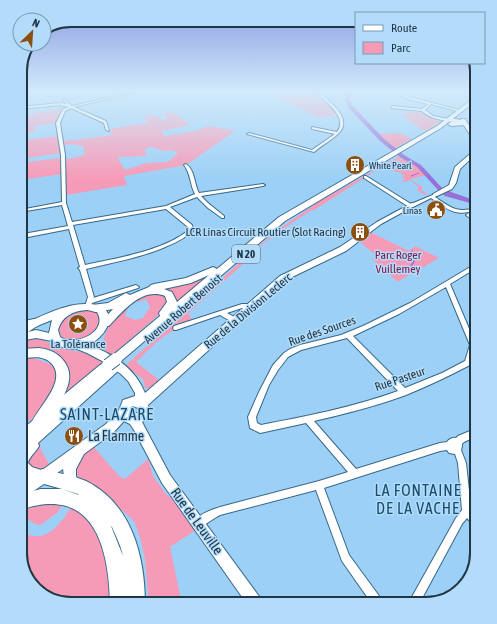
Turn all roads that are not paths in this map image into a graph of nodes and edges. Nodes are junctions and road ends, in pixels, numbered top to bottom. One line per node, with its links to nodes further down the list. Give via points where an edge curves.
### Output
1 (59, 121): 19 (street, via 63,155)
2 (103, 121): 7 (street)
3 (342, 121): 8 (street, via 341,129)
4 (455, 121): 11 (main road, Avenue Robert Benoist / N 20)
5 (458, 121): 10 (street)
6 (313, 128): 8 (street)
7 (108, 130)
8 (337, 133): 9 (street, via 313,151)
9 (249, 134)
10 (470, 134)
11 (398, 153): 29 (main road, Avenue Robert Benoist / N 20, via 288,215); 52 (main road, Avenue Robert Benoist / N 20, via 286,221)
12 (470, 156): 18 (street, Rue de la Division Leclerc, via 457,168 451,188)
13 (186, 165): 16 (street)
14 (365, 177): 20 (street)
15 (263, 185): 16 (street)
16 (197, 195): 21 (street); 26 (street)
17 (423, 195): 18 (street)
18 (434, 196): 20 (street, Rue de la Division Leclerc); 24 (street, via 458,213)
19 (64, 203): 22 (street); 27 (street)
20 (412, 205): 35 (street, Rue de la Division Leclerc, via 379,223 343,249 283,278)
21 (167, 207): 27 (street); 30 (street, via 190,226 186,235 160,247)
22 (27, 210)
23 (470, 212): 24 (street)
24 (467, 214): 25 (street)
25 (470, 216)
26 (222, 217)
27 (70, 225): 28 (street); 30 (street)
28 (27, 235)
29 (229, 262): 34 (main road, via 198,278 137,291 110,306); 52 (main road, Avenue Robert Benoist / N 20)
30 (81, 268): 34 (street, via 91,297)
31 (470, 269): 32 (street, Rue des Sources)
32 (447, 283): 45 (street, Rue Pasteur); 47 (street, Rue des Sources)
33 (136, 287): 34 (street)
34 (91, 305): 36 (street); 39 (street, via 103,314)
35 (250, 306): 37 (street); 38 (street, Rue de la Division Leclerc)
36 (72, 309): 40 (street); 48 (street, via 56,322 53,334)
37 (221, 313): 38 (street); 43 (street)
38 (234, 320): 54 (street, Rue de la Division Leclerc, via 158,390)
39 (105, 322): 44 (street); 52 (main road, via 122,305 148,291 164,291 172,300 166,312)
40 (34, 323): 41 (highway); 42 (street)
41 (27, 324)
42 (27, 328)
43 (176, 328)
44 (100, 332): 49 (street, via 88,341); 52 (street, via 98,348)
45 (470, 334)
46 (27, 336): 48 (street, via 36,334)
47 (349, 336): 53 (street); 58 (street, Rue des Sources, via 298,349 286,355 275,367 252,417)
48 (55, 338): 49 (street, via 60,342)
49 (75, 345): 52 (street, via 93,351)
50 (27, 353): 57 (highway, via 47,354 57,360 62,369 60,391)
51 (470, 358): 53 (street, Rue Pasteur, via 468,363 446,376)
52 (111, 362): 54 (street, via 133,379); 57 (main road, Avenue Robert Benoist / N 20)
53 (404, 392): 56 (street, Rue Pasteur)
54 (140, 400): 55 (street, via 125,408); 55 (street, via 139,417); 60 (street, Rue de Leuville)
55 (129, 417): 60 (street, Rue de Leuville); 64 (street)
56 (307, 419): 58 (street, Rue Pasteur, via 260,429); 67 (street)
57 (42, 422): 59 (main road, Avenue Robert Benoist / N 20); 62 (main road, Avenue Robert Benoist / N 20); 65 (main road, via 40,438)
58 (253, 425)
59 (27, 434)
60 (144, 435): 75 (street, Rue de Leuville, via 166,479)
61 (470, 435): 63 (street)
62 (27, 441)
63 (454, 446): 67 (street, via 440,447); 73 (street, via 462,463)
64 (83, 447): 68 (street); 69 (street, via 69,468 69,476)
65 (27, 451)
66 (27, 473): 68 (main road)
67 (355, 474): 70 (street)
68 (42, 477): 69 (highway); 71 (main road)
69 (74, 485): 77 (highway, via 91,492 103,502 120,524 131,557)
70 (319, 485): 75 (street, via 220,511); 79 (street, via 345,558)
71 (27, 488)
72 (27, 500): 76 (highway, via 57,496 75,501 92,513 106,533 114,553)
73 (467, 511): 74 (street); 80 (street)
74 (470, 515)
75 (199, 523): 78 (street, Rue de Leuville)
76 (119, 597)
77 (135, 597)
78 (251, 597)
79 (373, 597)
80 (417, 597)

